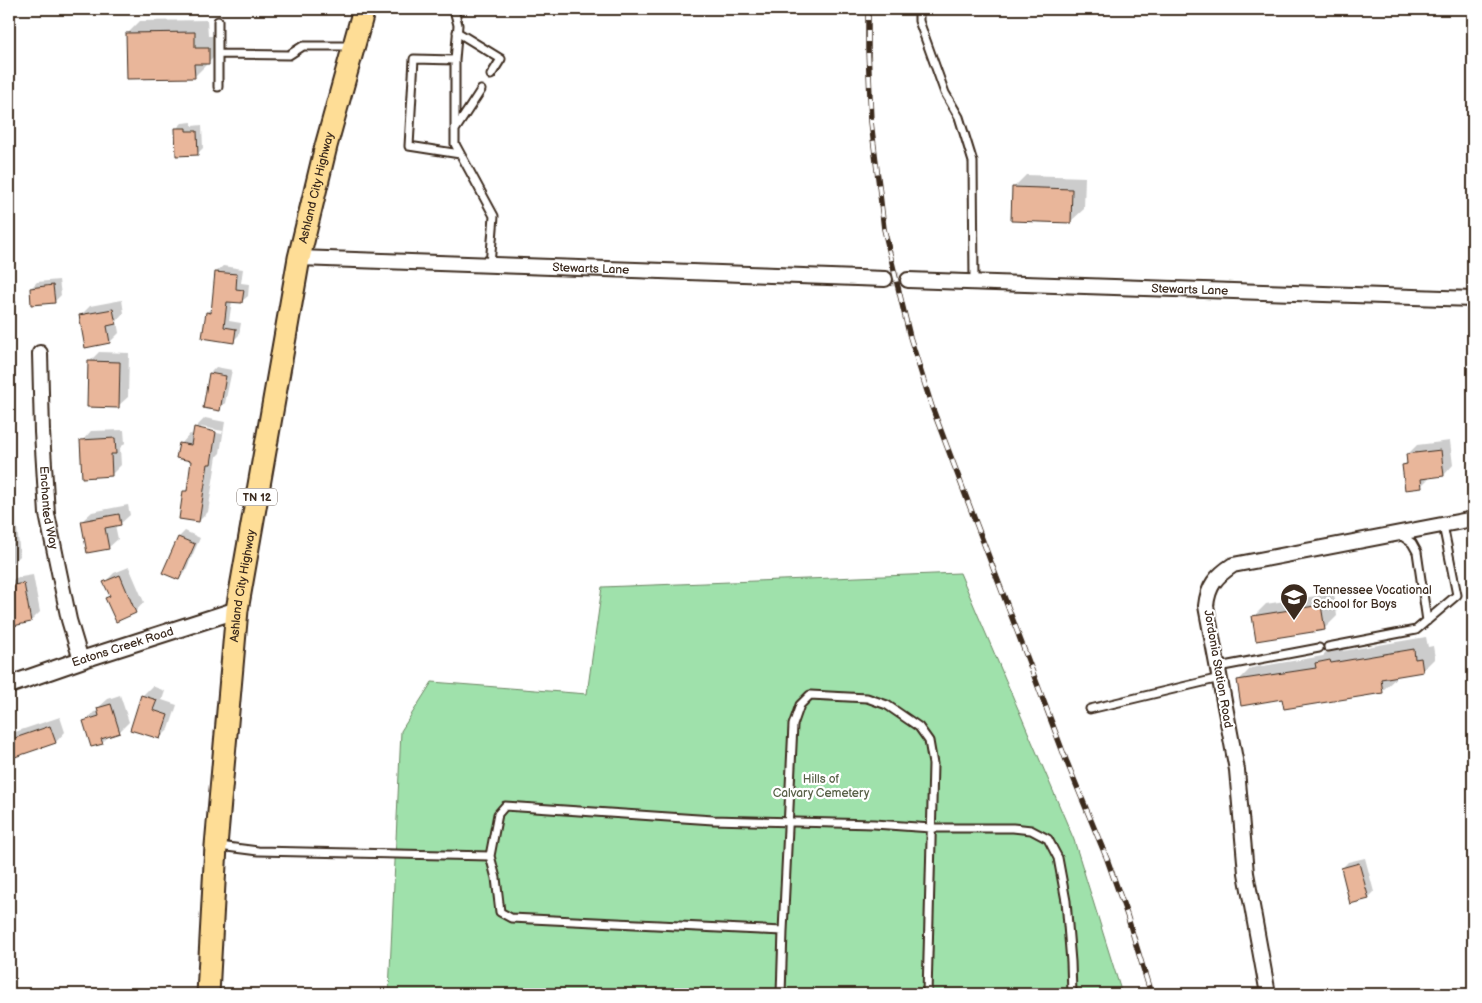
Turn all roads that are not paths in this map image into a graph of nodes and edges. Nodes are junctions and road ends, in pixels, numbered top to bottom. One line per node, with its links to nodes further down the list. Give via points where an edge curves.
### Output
1 (364, 9): 6 (main road, Ashland City Highway / TN 12)
2 (453, 9): 5 (lane)
3 (918, 9): 18 (lane, via 945,93 959,117 973,162)
4 (218, 21): 7 (lane)
5 (457, 32): 8 (lane); 9 (lane, via 501,59)
6 (354, 46): 7 (lane, via 303,46 289,55); 14 (main road, Ashland City Highway / TN 12)
7 (218, 54): 10 (lane)
8 (455, 60): 12 (lane); 13 (lane, via 414,58 410,146)
9 (491, 75)
10 (218, 87)
11 (481, 90): 12 (lane)
12 (455, 131): 13 (lane, via 455,144)
13 (460, 154): 15 (lane, via 494,216)
14 (299, 258): 15 (street, Stewarts Lane); 24 (main road, Ashland City Highway / TN 12)
15 (490, 265): 16 (street, Stewarts Lane)
16 (885, 279)
17 (908, 280): 18 (street, Stewarts Lane)
18 (974, 281): 19 (street, Stewarts Lane)
19 (1473, 299)
20 (40, 353): 28 (street, Enchanted Way, via 47,514 69,620)
21 (1473, 519): 22 (street, Jordonia Station Road)
22 (1443, 525): 23 (street, Jordonia Station Road); 25 (lane, via 1457,595)
23 (1399, 533): 25 (lane, via 1412,543 1417,552); 29 (street, Jordonia Station Road, via 1233,565 1221,572 1212,584 1206,606)
24 (237, 610): 28 (street, Eatons Creek Road); 34 (main road, Ashland City Highway / TN 12)
25 (1427, 621): 26 (lane, via 1416,630)
26 (1328, 647)
27 (1319, 648): 29 (lane)
28 (81, 660): 30 (street, Eatons Creek Road)
29 (1219, 672): 31 (lane); 41 (street, Jordonia Station Road, via 1237,770 1246,873)
30 (9, 684)
31 (1090, 709)
32 (789, 822): 33 (lane); 33 (lane, via 792,725 800,705 810,695 867,698 887,705 919,727 929,741 934,764); 35 (lane, via 505,806 498,814); 36 (lane)
33 (931, 828): 39 (lane); 40 (lane, via 1013,828 1031,830 1048,839 1058,858 1066,901)
34 (216, 846): 35 (lane, via 258,851); 37 (main road, Ashland City Highway / TN 12)
35 (490, 856): 36 (lane, via 500,912 511,918)
36 (784, 931): 38 (lane)
37 (208, 994)
38 (781, 994)
39 (927, 994)
40 (1072, 994)
41 (1268, 994)

